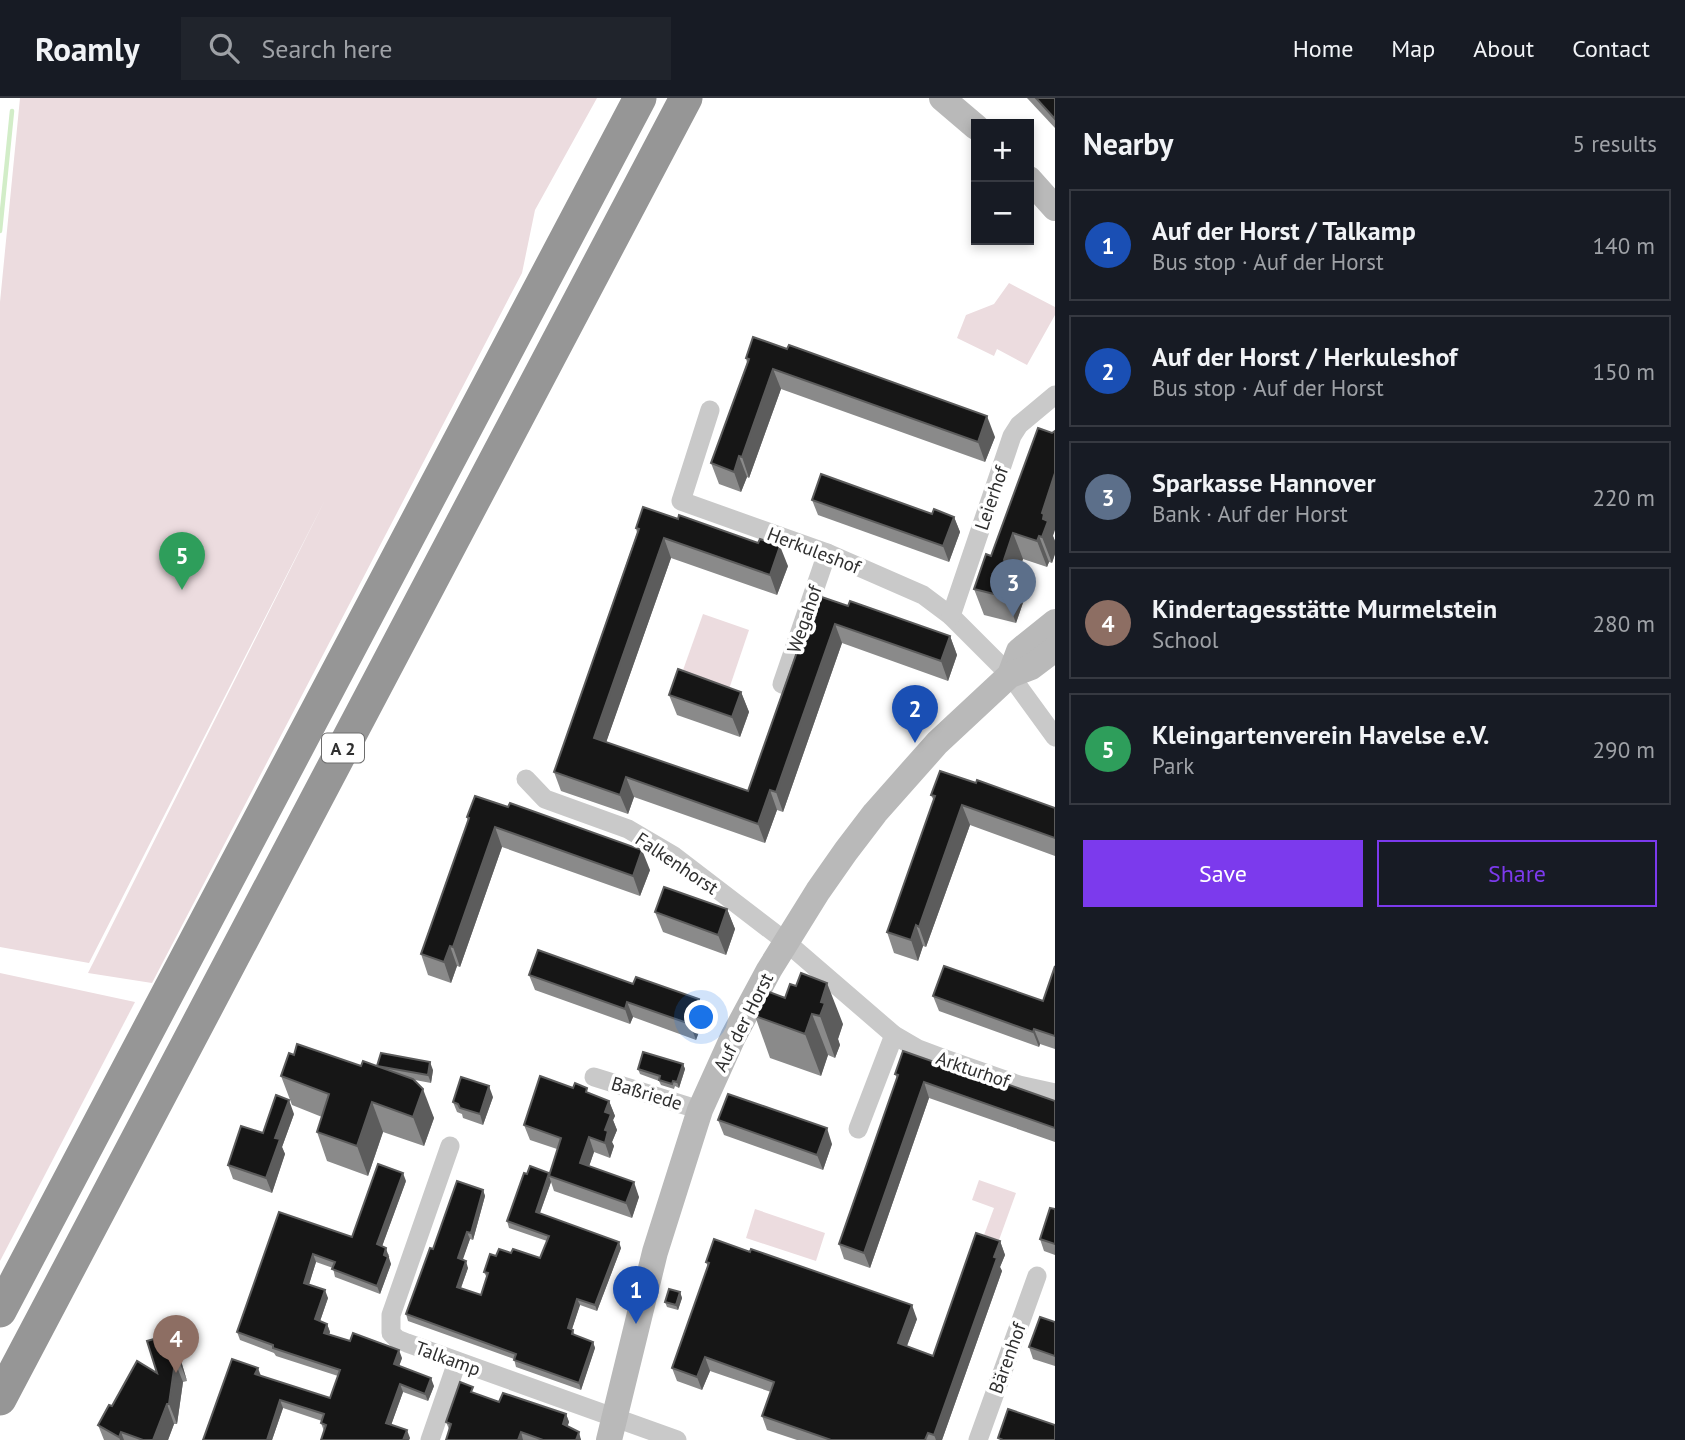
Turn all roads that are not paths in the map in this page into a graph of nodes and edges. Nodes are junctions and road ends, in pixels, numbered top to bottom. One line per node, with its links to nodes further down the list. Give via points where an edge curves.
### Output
1 (640, 98): 25 (highway, A 2)
2 (686, 98): 27 (highway, A 2)
3 (942, 98): 4 (street)
4 (971, 123)
5 (1032, 182): 6 (street)
6 (1055, 208)
7 (1055, 395): 10 (street, Leierhof, via 1012,436)
8 (710, 410): 9 (street, Herkuleshof, via 681,501)
9 (827, 553): 10 (street, Herkuleshof, via 906,586); 14 (street, Wegahof)
10 (951, 616): 13 (street, Herkuleshof)
11 (1055, 622): 13 (street, Auf der Horst, via 1019,651)
12 (1055, 649): 13 (street, Auf der Horst, via 1031,667)
13 (1010, 675): 15 (street, Herkuleshof); 17 (street, Auf der Horst, via 937,743 875,813)
14 (782, 684)
15 (1055, 737)
16 (526, 779): 17 (street, Falkenhorst, via 545,799 628,830 674,856)
17 (785, 941): 18 (street, Arkturhof); 21 (street, Auf der Horst)
18 (894, 1035): 20 (street, Arkturhof, via 942,1058); 22 (street)
19 (594, 1077): 21 (street, Baßriede)
20 (1055, 1094)
21 (700, 1110): 28 (street, Auf der Horst, via 654,1252)
22 (858, 1129)
23 (450, 1146): 26 (street, Talkamp, via 389,1325 397,1339)
24 (1037, 1276): 31 (street, Bärenhof)
25 (0, 1311)
26 (457, 1362): 28 (street, Talkamp); 29 (street)
27 (0, 1399)
28 (612, 1429): 30 (street)
29 (430, 1440)
30 (677, 1440)
31 (978, 1440)

